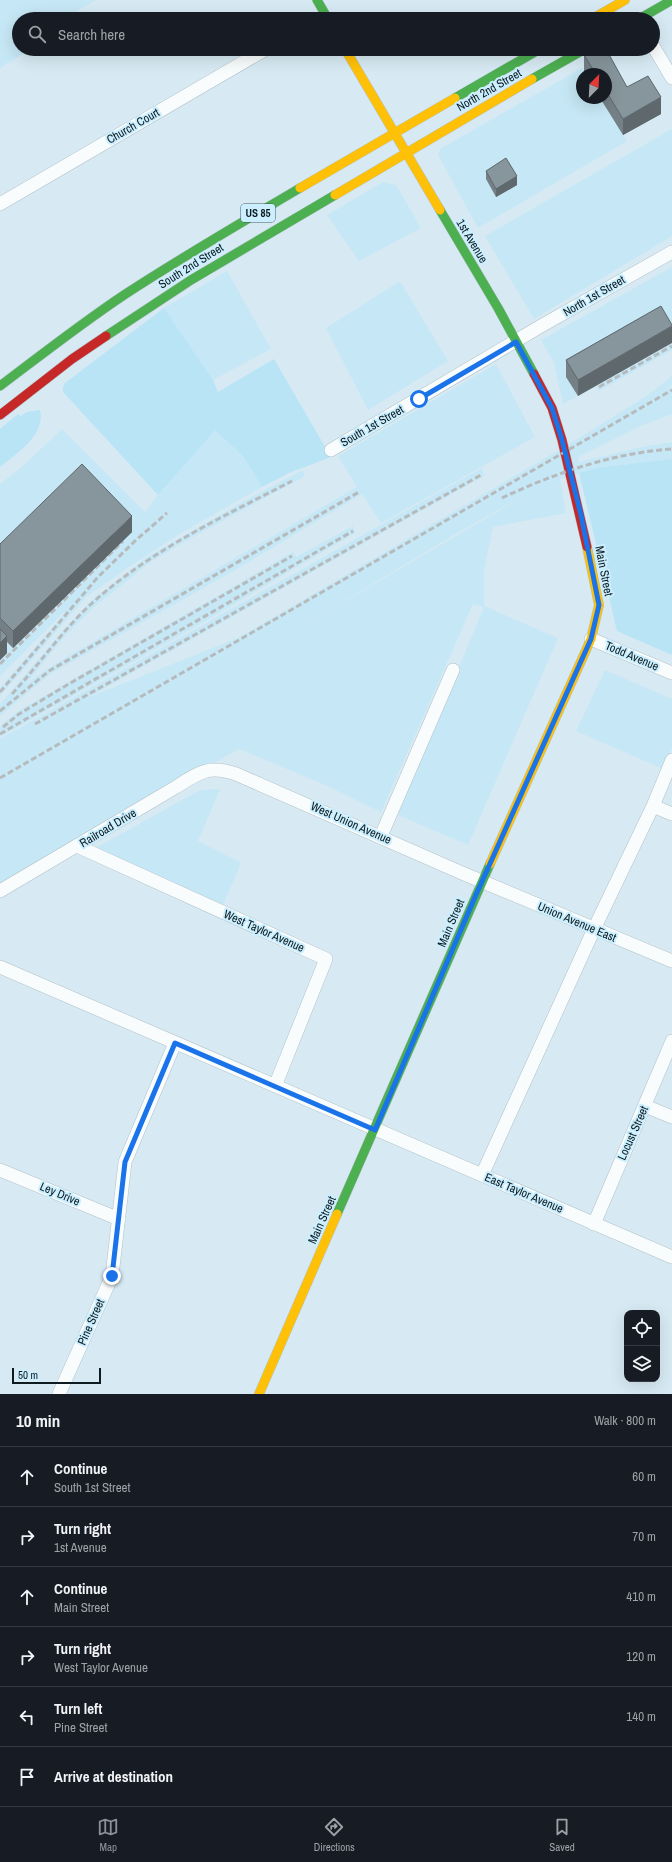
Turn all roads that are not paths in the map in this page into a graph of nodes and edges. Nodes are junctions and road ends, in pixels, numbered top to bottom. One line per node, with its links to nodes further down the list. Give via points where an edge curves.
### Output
1 (317, 0): 4 (main road)
2 (626, 0): 5 (main road); 6 (street)
3 (672, 0): 7 (main road)
4 (322, 12)
5 (605, 12)
6 (634, 12)
7 (651, 12)
8 (254, 56): 16 (street, Church Court)
9 (349, 56): 14 (main road, 1st Avenue)
10 (528, 56): 14 (main road, North 2nd Street / US 85)
11 (573, 56): 15 (main road, North 2nd Street / US 85)
12 (659, 56): 13 (street)
13 (672, 78)
14 (393, 133): 15 (main road, 1st Avenue); 19 (main road, South 2nd Street / US 85, via 179,260 58,341)
15 (405, 153): 18 (main road, 1st Avenue); 21 (main road, South 2nd Street / US 85, via 136,314)
16 (2, 199)
17 (672, 252): 18 (street, North 1st Street)
18 (516, 342): 23 (street, South 1st Street); 24 (main road, 1st Avenue, via 552,408)
19 (0, 386)
20 (0, 390): 21 (street)
21 (13, 405): 22 (main road, South 2nd Street / US 85)
22 (0, 415)
23 (332, 450)
24 (564, 452): 25 (main road, Main Street, via 581,515 599,605)
25 (591, 639): 27 (street, Todd Avenue); 34 (main road, Main Street)
26 (453, 670): 32 (street)
27 (672, 673)
28 (672, 760): 30 (street)
29 (218, 769): 32 (street, West Union Avenue, via 236,774); 33 (street, Railroad Drive, via 210,769 195,775)
30 (653, 806): 31 (street); 36 (street)
31 (672, 814)
32 (381, 836): 34 (street, West Union Avenue)
33 (78, 846): 35 (street, Railroad Drive); 41 (street, West Taylor Avenue, via 326,959)
34 (483, 881): 36 (street, Union Avenue East); 44 (main road, Main Street)
35 (0, 891)
36 (594, 929): 37 (street, Union Avenue East); 46 (street)
37 (672, 962)
38 (0, 967): 40 (street)
39 (672, 1041): 42 (street, Locust Street)
40 (175, 1043): 41 (street); 47 (street, Pine Street, via 125,1162)
41 (275, 1086): 44 (street)
42 (645, 1106): 43 (street); 48 (street, Locust Street)
43 (672, 1117)
44 (375, 1130): 46 (street, East Taylor Avenue); 51 (main road, Main Street)
45 (0, 1170): 47 (street, Ley Drive)
46 (482, 1175): 48 (street, East Taylor Avenue)
47 (119, 1219): 50 (street, Pine Street, via 112,1276)
48 (594, 1224): 49 (street, East Taylor Avenue)
49 (672, 1257)
50 (59, 1394)
51 (260, 1394)

